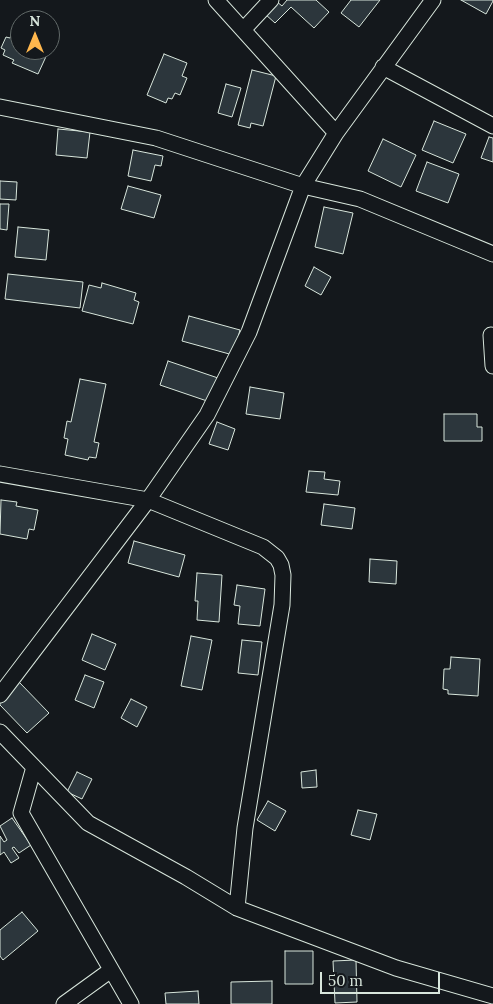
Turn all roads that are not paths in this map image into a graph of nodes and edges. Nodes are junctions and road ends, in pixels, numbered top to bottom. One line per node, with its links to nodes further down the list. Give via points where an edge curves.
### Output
1 (216, 0): 4 (street)
2 (270, 0): 4 (street)
3 (433, 0): 5 (street)
4 (243, 30): 8 (street)
5 (383, 67): 7 (street); 8 (street)
6 (0, 107): 9 (street, via 156,138)
7 (493, 126)
8 (336, 133): 9 (street)
9 (303, 186): 10 (street, via 360,199); 14 (street, via 248,332 207,415)
10 (493, 254)
11 (491, 335): 12 (street)
12 (493, 366)
13 (0, 474): 14 (street)
14 (148, 500): 15 (street); 18 (street, via 263,548 277,558 284,575 282,605 245,828)
15 (0, 695)
16 (0, 732): 17 (street)
17 (34, 767): 18 (street, via 88,823); 19 (street, via 21,813)
18 (237, 908): 20 (street, via 396,968)
19 (111, 970): 21 (street); 22 (street)
20 (493, 996)
21 (64, 1004)
22 (131, 1004)

